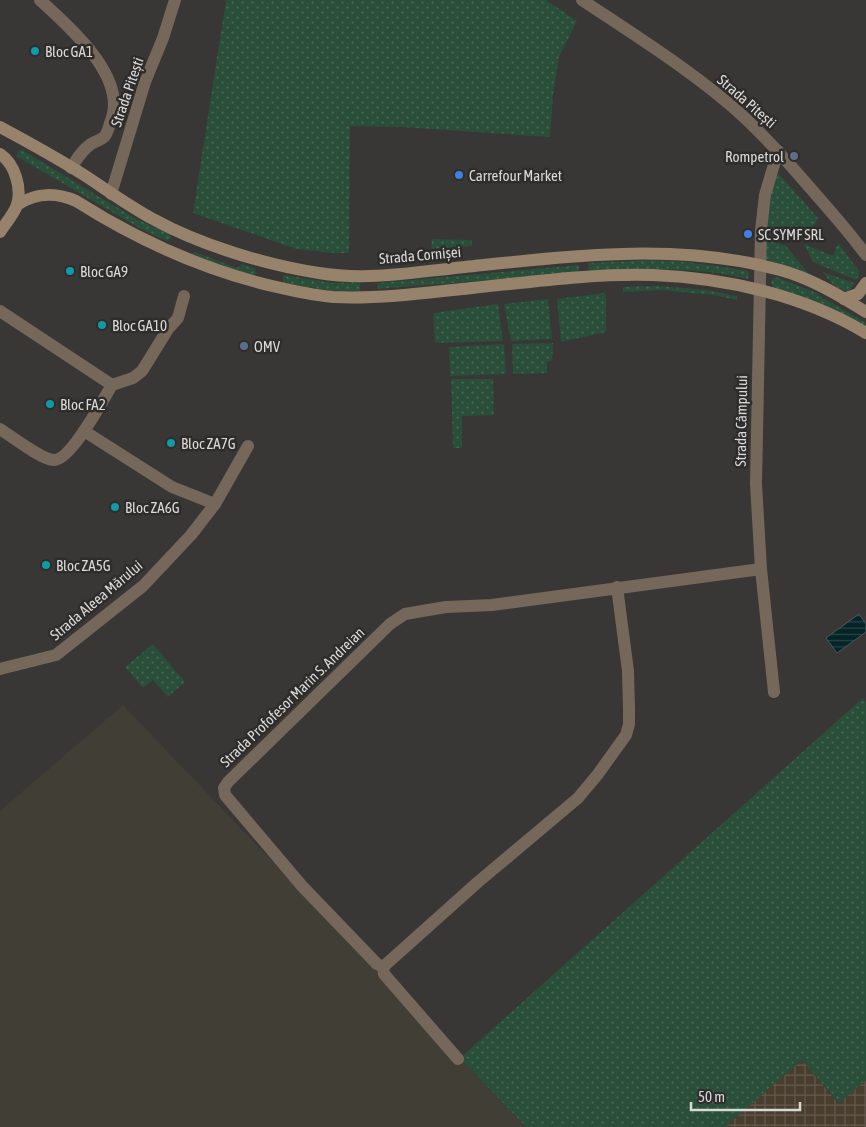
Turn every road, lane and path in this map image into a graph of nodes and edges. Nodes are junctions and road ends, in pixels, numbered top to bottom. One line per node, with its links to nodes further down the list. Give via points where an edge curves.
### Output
1 (40, 0): 7 (street, via 101,65 115,101 114,114 104,137 82,151)
2 (175, 0): 8 (street, Strada Pitești, via 145,82)
3 (582, 0): 5 (street, Strada Pitești, via 644,40 721,98)
4 (0, 127): 7 (street, Strada Cornișei)
5 (778, 151): 13 (street, Strada Pitești); 15 (street, Strada Câmpului, via 765,195)
6 (0, 154): 9 (street, via 15,174)
7 (72, 168): 8 (street, Strada Cornișei)
8 (111, 194): 11 (street, Strada Cornișei)
9 (17, 205): 10 (street); 12 (street, via 28,198 65,196 142,240)
10 (0, 232)
11 (183, 233): 12 (street); 14 (street, Strada Cornișei)
12 (173, 253): 17 (street, via 223,273)
13 (866, 255)
14 (270, 263): 15 (street, Strada Cornișei, via 320,274 347,276 644,253 735,260); 17 (street)
15 (759, 266): 18 (street, Strada Câmpului); 20 (street, Strada Cornișei, via 801,278)
16 (866, 283): 20 (street, via 858,294)
17 (264, 284): 18 (street, via 304,293 358,298 566,279 651,275 688,277)
18 (759, 290): 23 (street, via 845,320); 29 (street, Strada Câmpului, via 756,484)
19 (184, 296): 24 (street, via 178,318 142,371 133,378)
20 (844, 299): 22 (street, Strada Cornișei)
21 (0, 311): 24 (street)
22 (866, 312)
23 (866, 333)
24 (112, 384): 26 (street)
25 (0, 429): 26 (street, via 53,460 61,458)
26 (84, 431): 28 (street, via 172,487)
27 (248, 446): 28 (street, Strada Aleea Mărului)
28 (214, 504): 31 (street, Strada Aleea Mărului, via 191,535 143,586 87,632 56,655)
29 (761, 569): 30 (street, Strada Profofesor Marin S. Andreian); 32 (street, Strada Câmpului)
30 (618, 587): 33 (street, via 628,671 630,709 626,735 578,798); 33 (street, Strada Profofesor Marin S. Andreian, via 405,614 390,624 224,788 225,795 302,886)
31 (0, 669)
32 (774, 692)
33 (383, 967): 34 (street, Strada Profofesor Marin S. Andreian, via 384,974)
34 (458, 1059)

